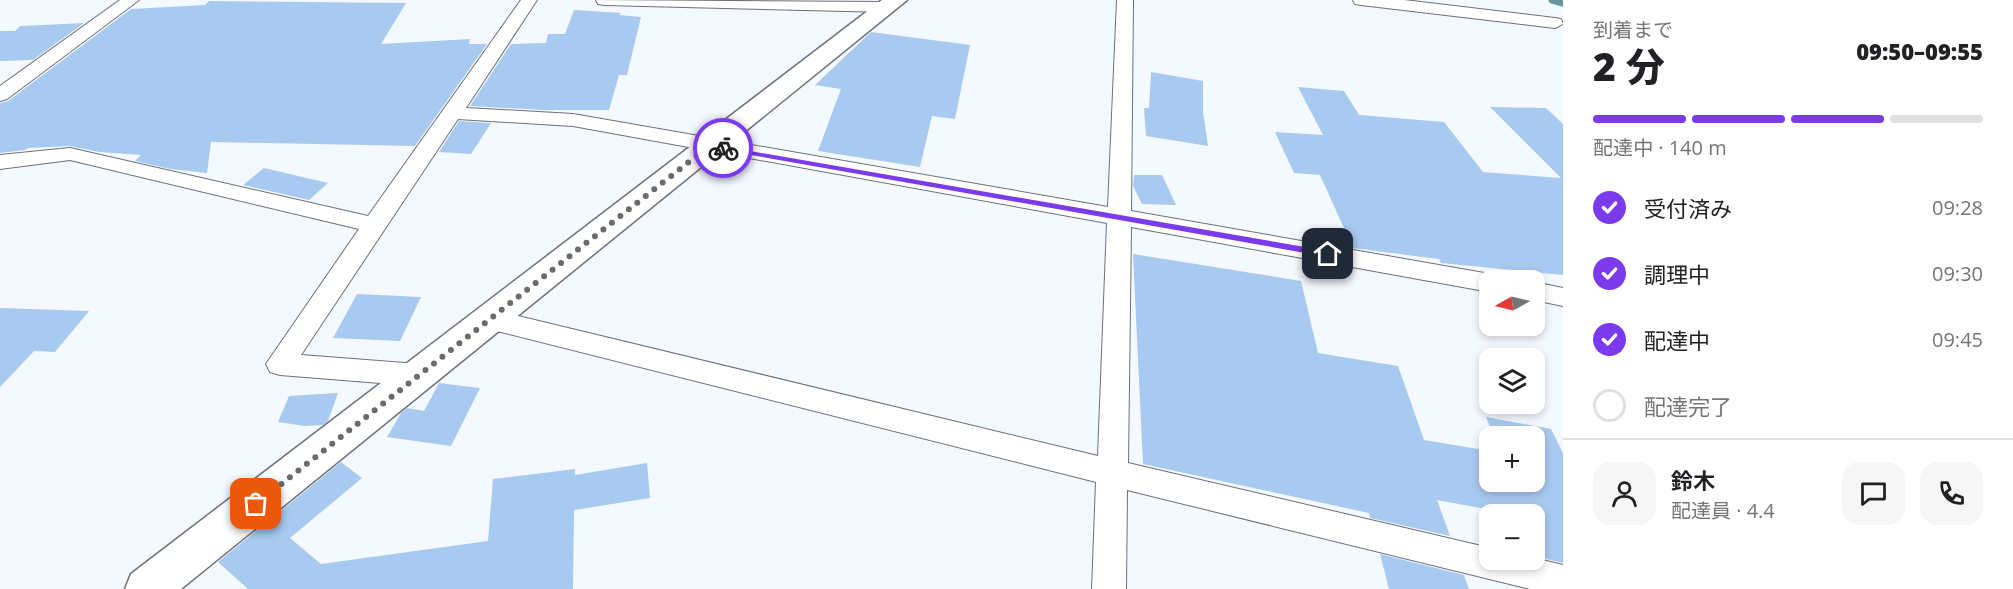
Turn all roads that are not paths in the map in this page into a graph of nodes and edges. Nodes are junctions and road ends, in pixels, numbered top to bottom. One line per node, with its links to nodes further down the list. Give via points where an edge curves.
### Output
1 (131, 0): 10 (street)
2 (529, 0): 11 (street)
3 (604, 0): 7 (street)
4 (1125, 0): 14 (street)
5 (1361, 0): 9 (street)
6 (1511, 0): 9 (street)
7 (637, 1): 8 (street)
8 (892, 4): 12 (street)
9 (1557, 20)
10 (0, 95)
11 (452, 113): 12 (street, via 573,120); 15 (street)
12 (709, 146): 14 (street); 19 (street)
13 (0, 162): 15 (street, via 70,154)
14 (1119, 216): 16 (street); 21 (street)
15 (374, 225): 20 (street, via 280,364)
16 (1479, 281)
17 (1545, 293): 18 (street)
18 (1563, 297)
19 (489, 319): 20 (street); 21 (street)
20 (418, 375): 23 (street)
21 (1112, 473): 22 (street); 24 (street)
22 (1563, 581)
23 (147, 589)
24 (1109, 589)

